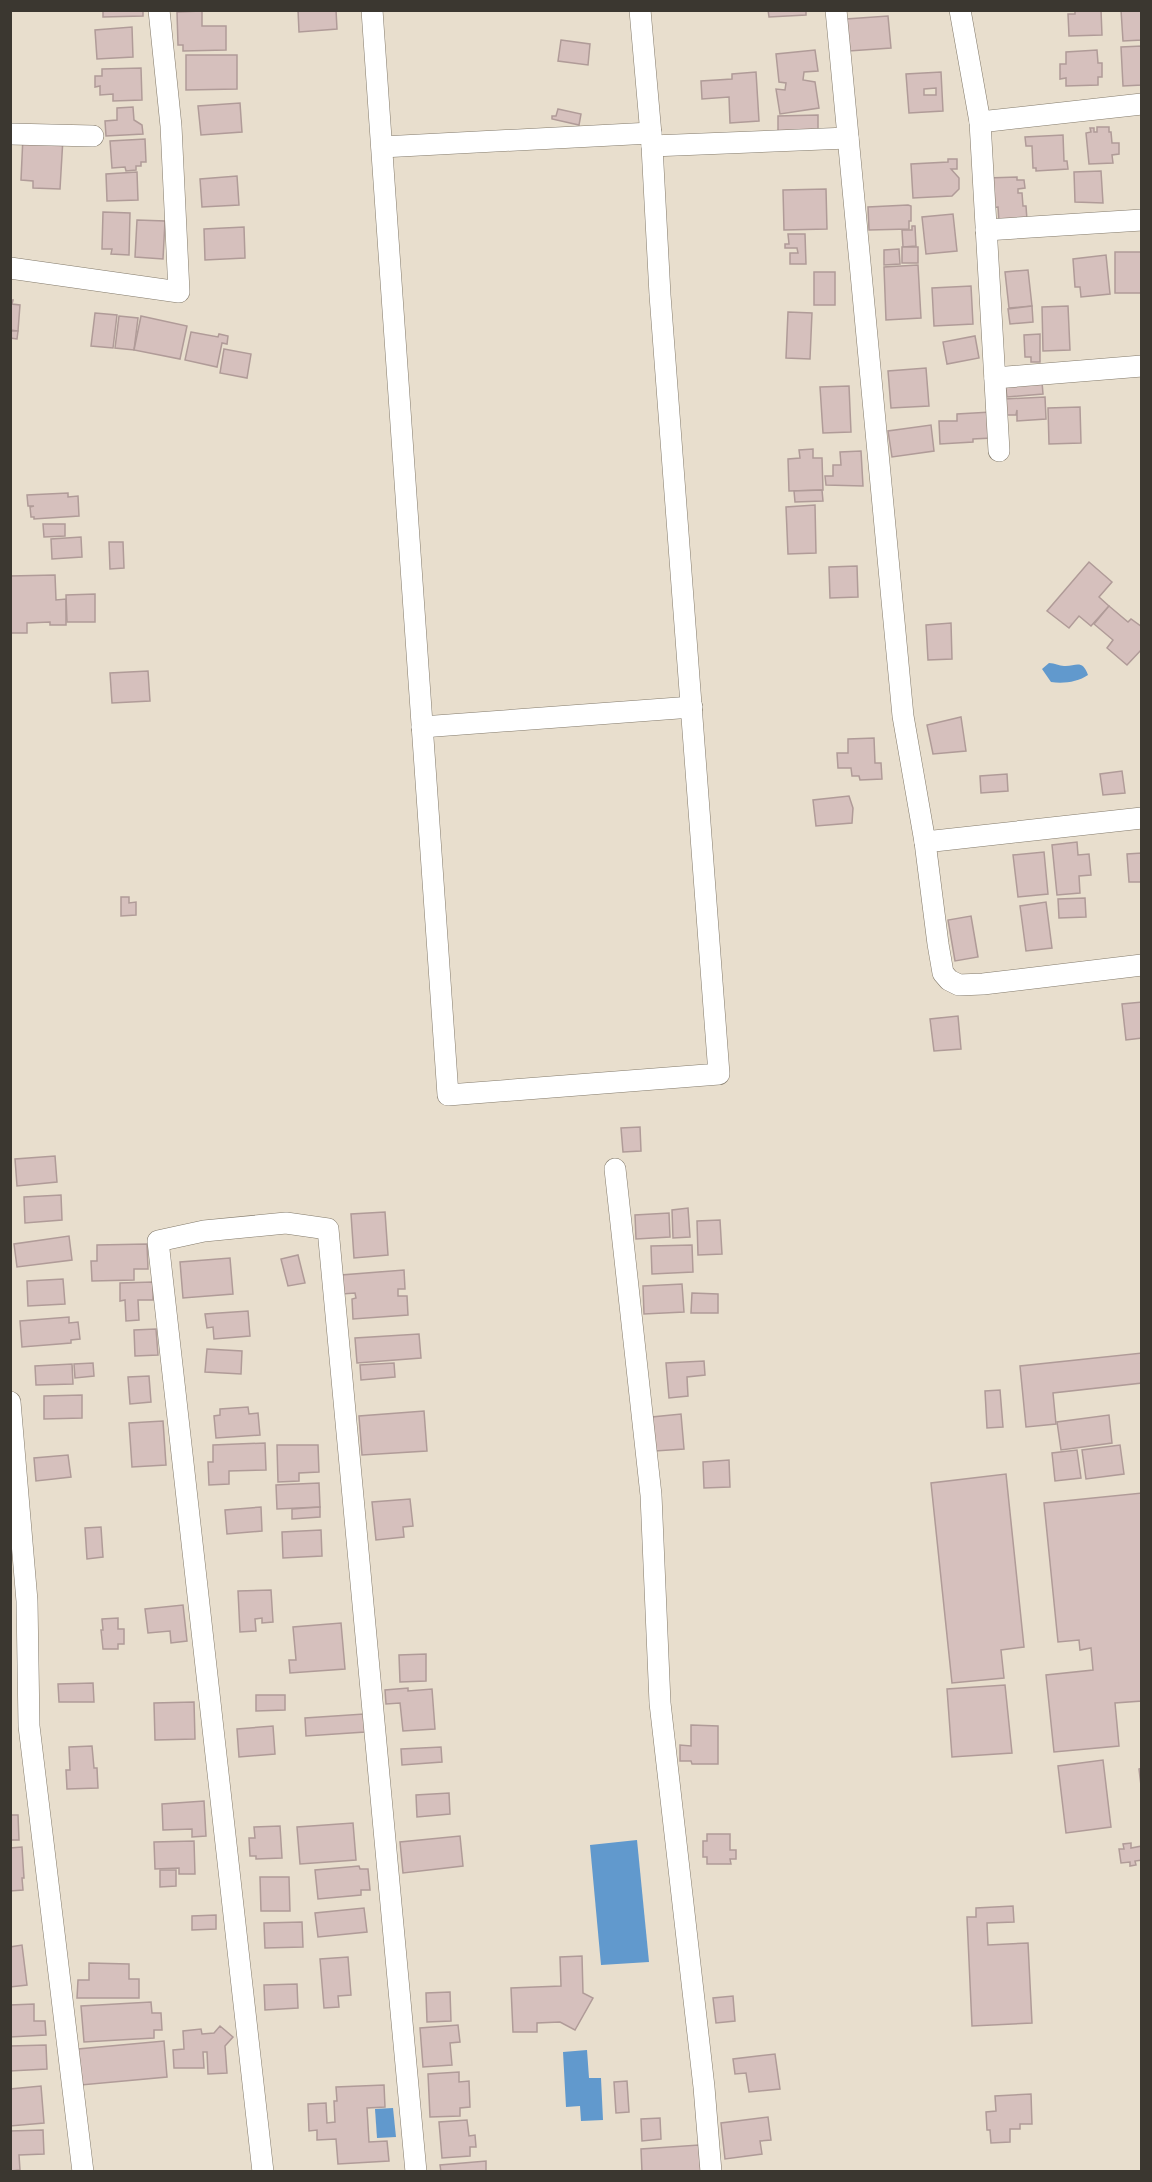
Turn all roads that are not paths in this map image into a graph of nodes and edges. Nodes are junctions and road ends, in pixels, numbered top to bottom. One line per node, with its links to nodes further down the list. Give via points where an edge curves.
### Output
1 (372, 10): 12 (street)
2 (640, 10): 11 (street)
3 (836, 10): 10 (street)
4 (960, 10): 7 (street)
5 (158, 14): 15 (street, via 171,126 179,292)
6 (1142, 104): 7 (street)
7 (980, 122): 14 (street)
8 (10, 134): 9 (street)
9 (93, 135)
10 (848, 138): 11 (street); 22 (street, via 903,716)
11 (651, 139): 12 (street); 19 (street)
12 (382, 147): 20 (street)
13 (1142, 220): 14 (street)
14 (986, 230): 17 (street)
15 (10, 268)
16 (1142, 366): 17 (street)
17 (995, 378): 18 (street)
18 (999, 451)
19 (692, 707): 20 (street); 20 (street, via 718,1074 448,1095)
20 (422, 727)
21 (1142, 818): 22 (street)
22 (925, 842): 23 (street, via 943,973 950,980 960,985 983,984)
23 (1142, 965)
24 (615, 1168): 29 (street, via 651,1495 660,1703)
25 (10, 1402): 26 (street, via 27,1601 29,1726)
26 (84, 2172)
27 (263, 2172): 28 (street, via 158,1240 286,1223 328,1229)
28 (416, 2172)
29 (711, 2172)

